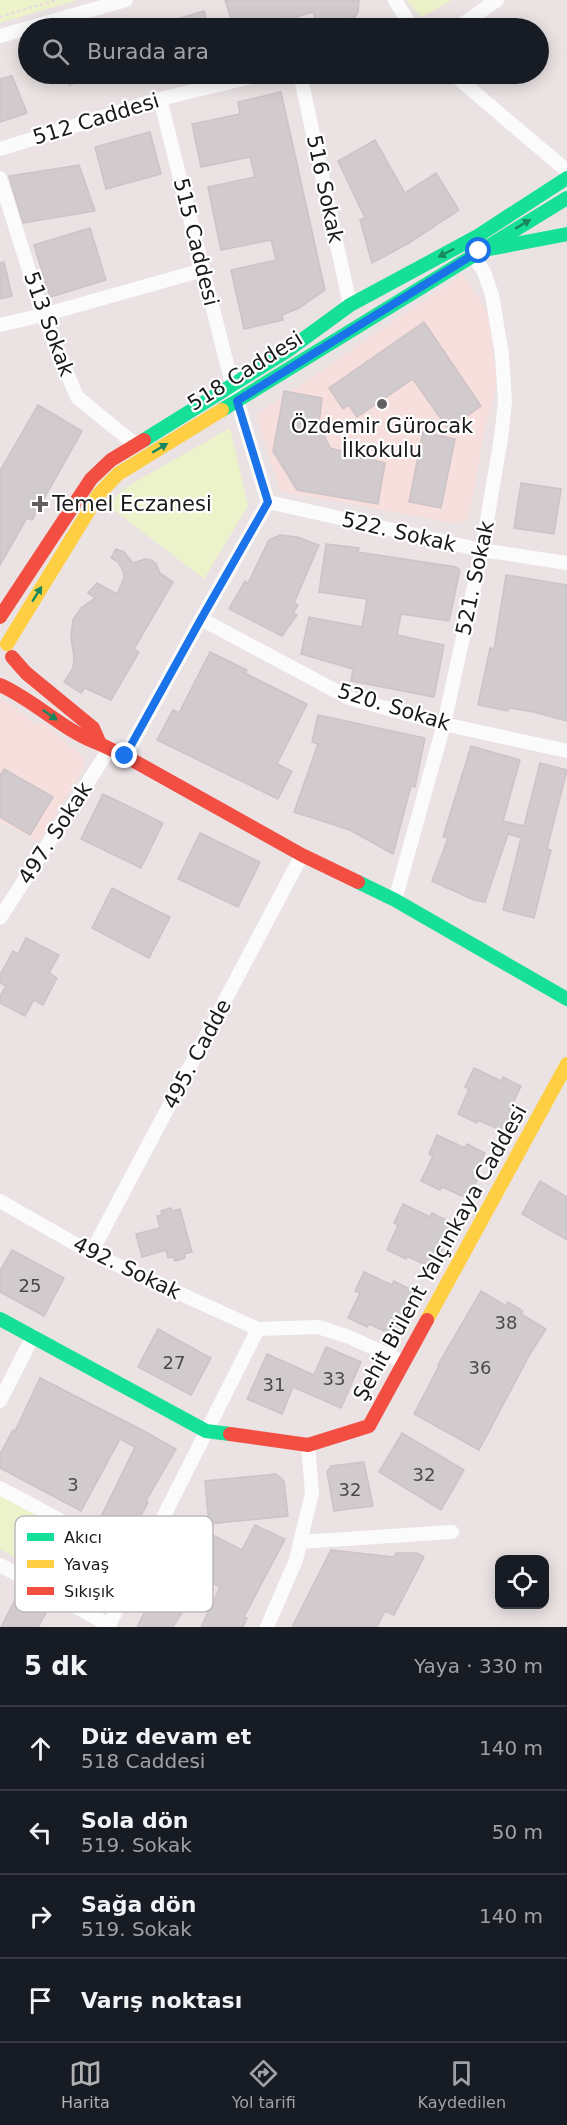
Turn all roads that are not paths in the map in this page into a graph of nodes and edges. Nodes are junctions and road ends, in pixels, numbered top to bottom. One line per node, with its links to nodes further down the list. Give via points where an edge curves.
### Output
1 (126, 0): 4 (street)
2 (395, 0): 5 (street)
3 (497, 0): 6 (street)
4 (63, 18)
5 (406, 18)
6 (471, 18)
7 (18, 31): 8 (street)
8 (0, 36)
9 (222, 84): 12 (street, 512 Caddesi)
10 (302, 84): 21 (street, 516 Sokak)
11 (465, 84): 14 (street)
12 (160, 99): 13 (street, 512 Caddesi); 20 (street, 515 Caddesi)
13 (0, 149)
14 (567, 171)
15 (0, 178): 22 (street, 513 Sokak)
16 (567, 178): 21 (main road, 518 Caddesi, one-way to 21, via 476,237)
17 (567, 198): 19 (main road, 518 Caddesi, one-way to 17)
18 (567, 234): 19 (main road)
19 (476, 253): 25 (main road, 518 Caddesi); 28 (street, 521. Sokak, via 492,295 505,380 501,438)
20 (203, 270): 22 (street); 24 (street, 515 Caddesi)
21 (350, 304): 24 (main road, 518 Caddesi, via 287,351)
22 (43, 315): 23 (street); 26 (street, 513 Sokak, via 76,397)
23 (0, 325)
24 (232, 384): 25 (street, 515 Caddesi); 26 (main road, 518 Caddesi)
25 (237, 401): 27 (street, 515 Caddesi); 32 (main road, 518 Caddesi, one-way to 25, via 108,483)
26 (136, 445): 30 (main road, 518 Caddesi, via 111,460 91,479)
27 (268, 502): 28 (street, 522. Sokak); 31 (street)
28 (482, 550): 29 (street, 522. Sokak); 34 (street, 521. Sokak)
29 (567, 563)
30 (0, 617)
31 (201, 619): 34 (street, 520. Sokak, via 349,698); 37 (street)
32 (7, 646): 33 (main road, 518 Caddesi, via 8,673); 35 (main road, via 26,673 93,728)
33 (0, 683): 35 (main road, one-way to 35, via 20,692 85,740)
34 (444, 724): 36 (street, 520. Sokak); 39 (street, 521. Sokak)
35 (105, 746): 37 (main road); 40 (street, 497. Sokak)
36 (567, 751)
37 (125, 756): 38 (main road)
38 (302, 855): 39 (main road); 44 (street, 495. Cadde)
39 (395, 900): 41 (main road)
40 (0, 918)
41 (567, 999)
42 (567, 1064): 48 (main road, Şehit Bülent Yalçınkaya Caddesi)
43 (1, 1203): 44 (street, 492. Sokak)
44 (91, 1253): 46 (street, 492. Sokak)
45 (0, 1319): 47 (main road, Şehit Bülent Yalçınkaya Caddesi)
46 (258, 1329): 48 (street, via 318,1327); 50 (street)
47 (33, 1336): 49 (street); 50 (main road, Şehit Bülent Yalçınkaya Caddesi)
48 (404, 1362): 51 (main road, Şehit Bülent Yalçınkaya Caddesi, via 369,1426)
49 (0, 1401)
50 (206, 1431): 51 (main road, Şehit Bülent Yalçınkaya Caddesi); 54 (street)
51 (308, 1445): 56 (street, via 312,1492)
52 (0, 1488): 53 (street)
53 (52, 1516)
54 (164, 1516)
55 (452, 1532): 56 (street)
56 (300, 1542): 62 (street)
57 (0, 1565): 58 (street)
58 (15, 1573)
59 (84, 1612): 61 (street)
60 (116, 1612): 61 (street)
61 (109, 1626)
62 (267, 1627)

